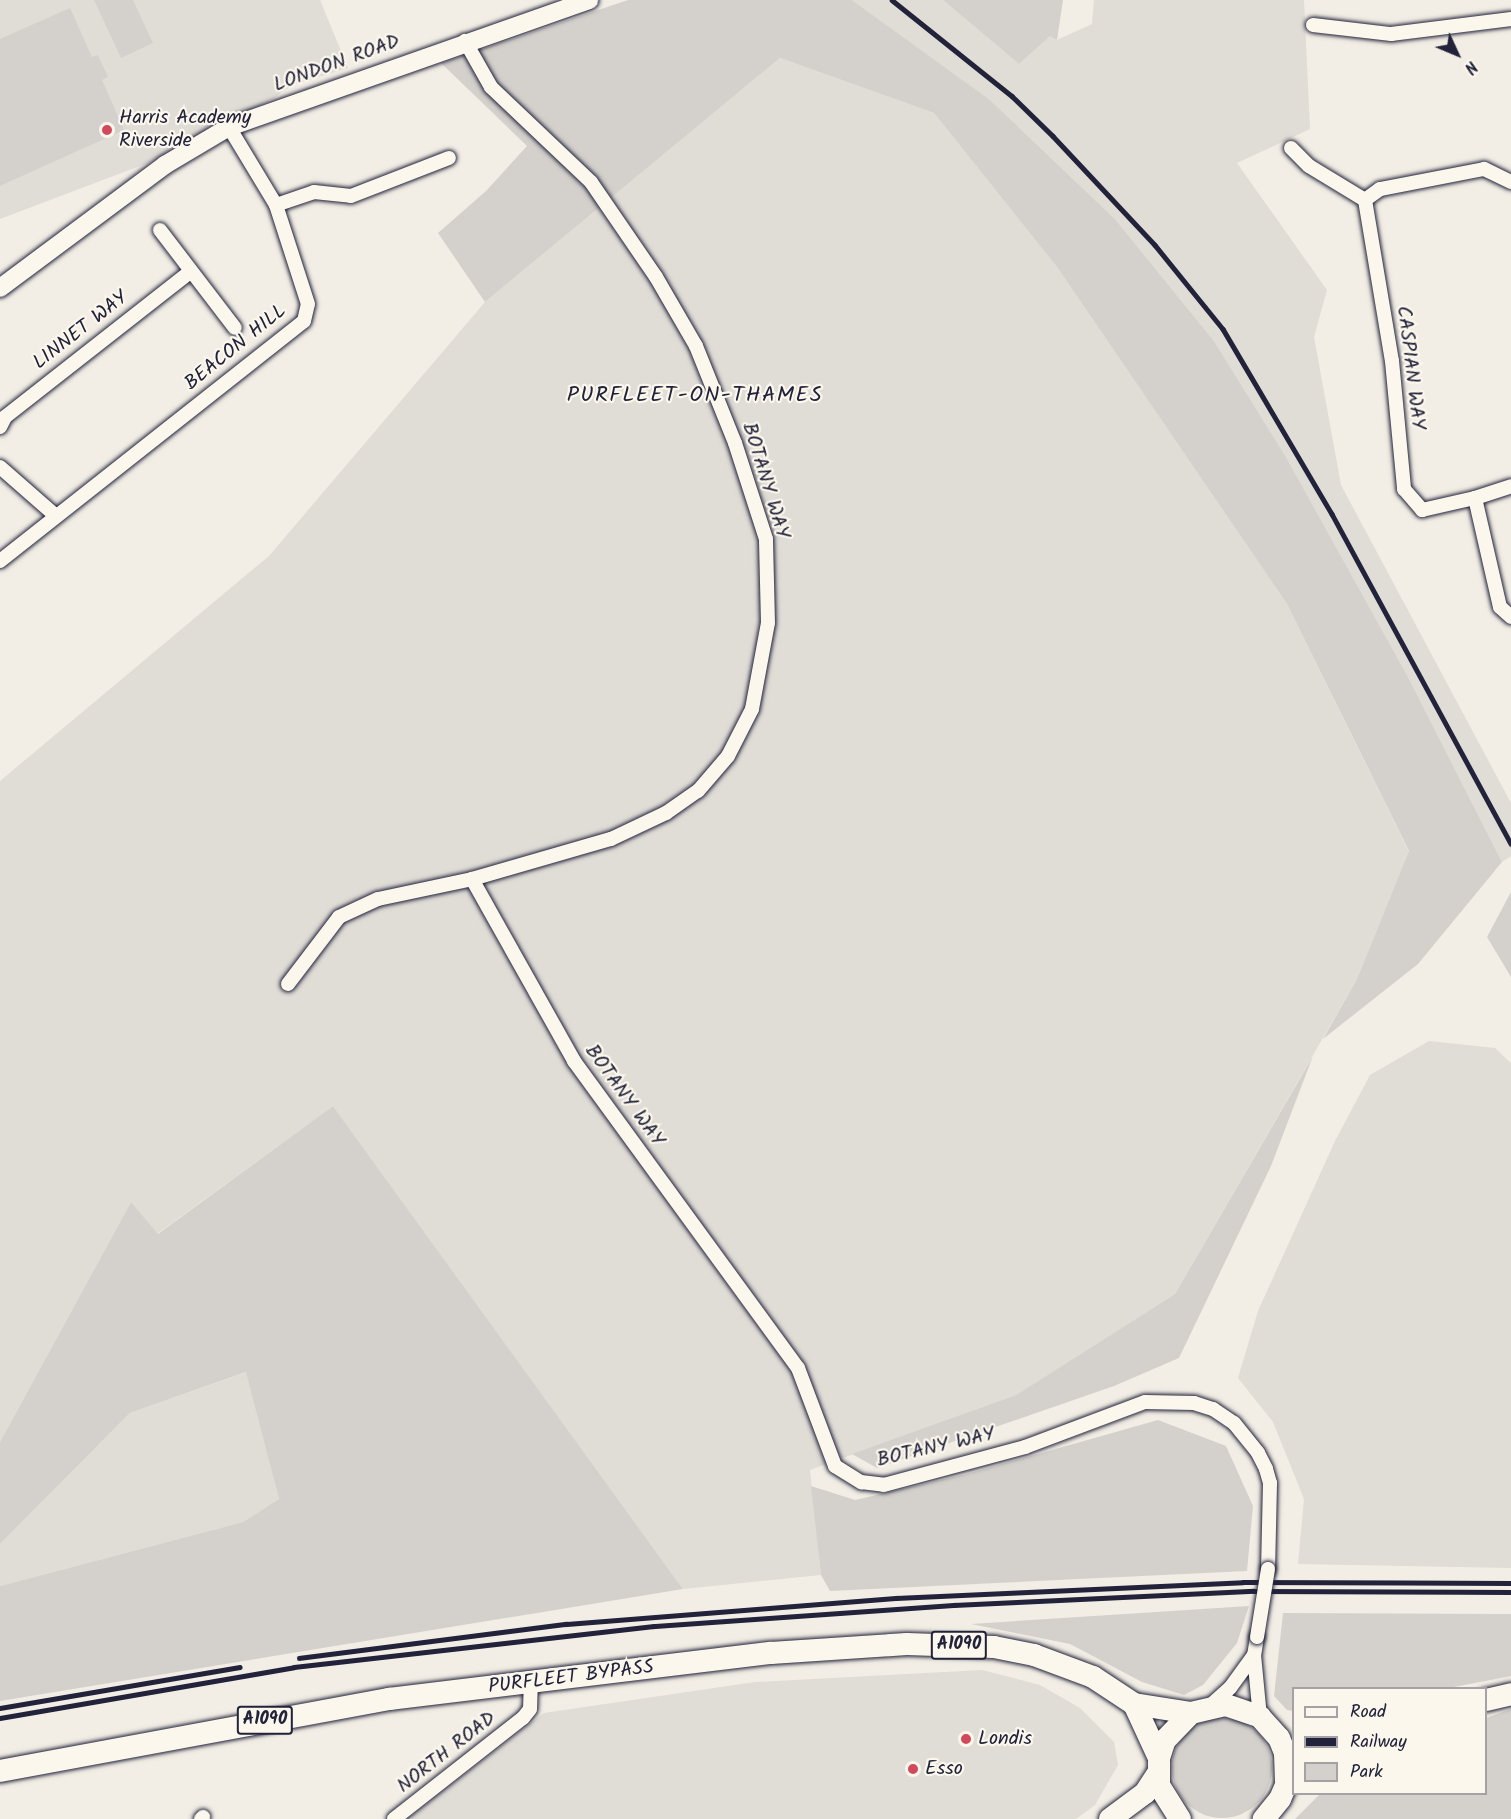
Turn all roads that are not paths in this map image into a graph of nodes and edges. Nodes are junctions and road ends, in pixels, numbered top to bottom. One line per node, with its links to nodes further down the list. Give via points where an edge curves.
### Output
1 (589, 0): 4 (street, LONDON ROAD)
2 (1511, 20): 3 (street, via 1391,34)
3 (1313, 25)
4 (465, 41): 5 (street, LONDON ROAD); 22 (street, BOTANY WAY, via 491,87 591,182 656,277 696,346 735,442 766,539 768,623 752,709 728,756 698,791 666,813 611,839)
5 (229, 127): 10 (street, BEACON HILL); 13 (street, LONDON ROAD, via 165,165)
6 (1291, 148): 9 (street, via 1310,166)
7 (449, 158): 10 (street, via 351,196 314,192)
8 (1511, 182): 9 (street, via 1484,169 1380,189)
9 (1365, 200): 18 (street, CASPIAN WAY, via 1392,361 1404,489 1422,510)
10 (276, 205): 19 (street, BEACON HILL, via 308,304 304,321)
11 (160, 230): 12 (street)
12 (191, 271): 14 (street); 15 (street, LINNET WAY, via 5,417)
13 (0, 288)
14 (235, 328)
15 (0, 427)
16 (0, 467): 19 (street)
17 (1511, 486): 18 (street)
18 (1475, 498): 21 (street, via 1500,607)
19 (56, 516): 20 (street, BEACON HILL)
20 (0, 561)
21 (1511, 617)
22 (471, 879): 23 (street, BOTANY WAY, via 378,899 339,917); 24 (street, BOTANY WAY, bridge, via 574,1061 798,1368 835,1466 861,1482 884,1485 1025,1447 1144,1402 1194,1403 1213,1409 1234,1423 1258,1453 1270,1483 1268,1569)
23 (288, 984)
24 (1254, 1654): 29 (street, BOTANY WAY, via 1230,1688); 30 (street, BOTANY WAY)
25 (531, 1683): 28 (main road, PURFLEET BYPASS / A1090, via 771,1653 952,1644 994,1647 1062,1664 1093,1677); 33 (main road, PURFLEET BYPASS / A1090, via 377,1701); 35 (street, NORTH ROAD, via 530,1708 523,1718)
26 (1511, 1694): 27 (main road)
27 (1487, 1700)
28 (1134, 1704): 29 (main road, PURFLEET BYPASS / A1090); 32 (main road)
29 (1199, 1710): 30 (main road, PURFLEET BYPASS, via 1226,1705); 32 (main road, via 1176,1725)
30 (1265, 1721): 31 (main road, PURFLEET BYPASS); 34 (main road, via 1285,1753)
31 (1292, 1734)
32 (1158, 1766): 36 (main road, via 1145,1793); 37 (main road, via 1163,1797)
33 (0, 1771)
34 (1287, 1793): 38 (main road)
35 (394, 1819)
36 (1110, 1819)
37 (1180, 1819)
38 (1264, 1819)

